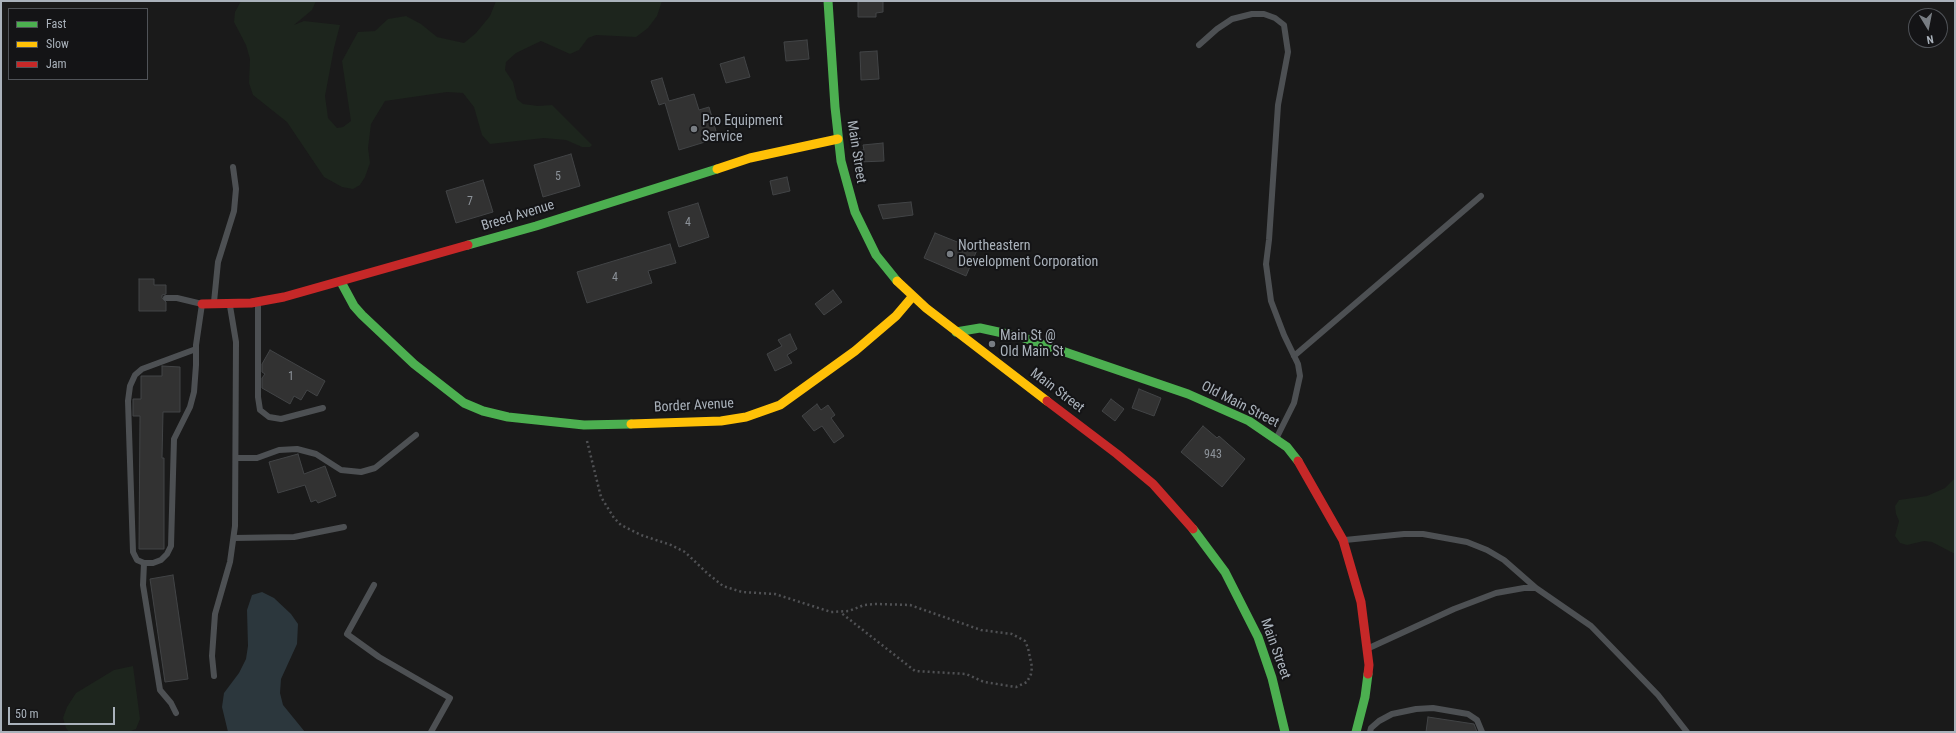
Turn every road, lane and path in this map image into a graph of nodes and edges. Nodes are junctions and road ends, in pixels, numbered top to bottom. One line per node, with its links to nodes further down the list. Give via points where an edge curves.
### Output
1 (828, 1): 3 (street, Main Street)
2 (1199, 45): 15 (lane, via 1232,19 1252,14 1264,14 1284,25 1288,52 1278,105 1270,240 1266,264 1271,301)
3 (838, 139): 6 (street, Breed Avenue, via 750,158 536,226); 7 (street, Main Street, via 846,183 861,227 885,267 901,286)
4 (234, 167): 11 (lane, via 234,211 218,262)
5 (1481, 196): 15 (lane)
6 (341, 282): 9 (street, Breed Avenue); 17 (street, Border Avenue, via 356,309 433,381 464,403 508,417)
7 (914, 296): 13 (street, Main Street); 17 (street, Border Avenue, via 896,316 855,352 780,405 746,417 721,421)
8 (166, 298): 10 (lane)
9 (258, 302): 12 (street, Breed Avenue); 16 (lane, via 260,410 269,417 281,419)
10 (202, 304): 11 (street, Breed Avenue); 14 (lane)
11 (214, 304): 12 (street, Breed Avenue)
12 (230, 304): 20 (lane, via 236,342)
13 (956, 332): 19 (street, Old Main Street, via 980,328 1021,337 1083,357 1220,407); 32 (street, Main Street, via 1121,457 1153,484 1188,522 1225,572 1252,625 1272,678)
14 (196, 349): 24 (lane, via 192,400 174,439 171,546 163,559 155,563); 24 (lane, via 142,369 135,375 130,386 128,401 133,552 137,560)
15 (1294, 356): 19 (lane, via 1300,376 1298,386 1294,402)
16 (323, 408)
17 (584, 425): 27 (path, via 601,497 608,511 621,524 641,535 681,550 694,559 712,578 732,590 775,594 816,609)
18 (416, 435): 20 (lane, via 375,468 361,472 341,470 316,454 297,449 279,450 257,458)
19 (1276, 438): 23 (street, Old Main Street, via 1298,460 1326,504)
20 (236, 458): 22 (lane)
21 (344, 527): 22 (lane, via 294,537)
22 (234, 538): 29 (lane, via 215,614 212,656)
23 (1344, 540): 26 (lane, via 1423,534 1467,542 1504,560); 28 (street, Old Main Street, via 1361,602)
24 (144, 563): 30 (lane, via 143,585 160,690 171,702)
25 (374, 585): 31 (lane, via 347,634 380,657 450,698)
26 (1536, 588): 28 (lane, via 1496,593); 36 (lane, via 1591,626 1658,695)
27 (840, 612): 27 (path, via 876,604 910,605 981,630 1012,634 1025,641 1032,674 1028,682 1016,687 984,682 966,674 915,670)
28 (1368, 648): 33 (street, Old Main Street, via 1368,681)
29 (214, 676)
30 (176, 713)
31 (431, 732)
32 (1284, 732)
33 (1356, 732)
34 (1370, 732): 35 (lane, via 1379,720 1392,714 1433,708 1468,714 1477,720)
35 (1482, 732)
36 (1687, 732)

